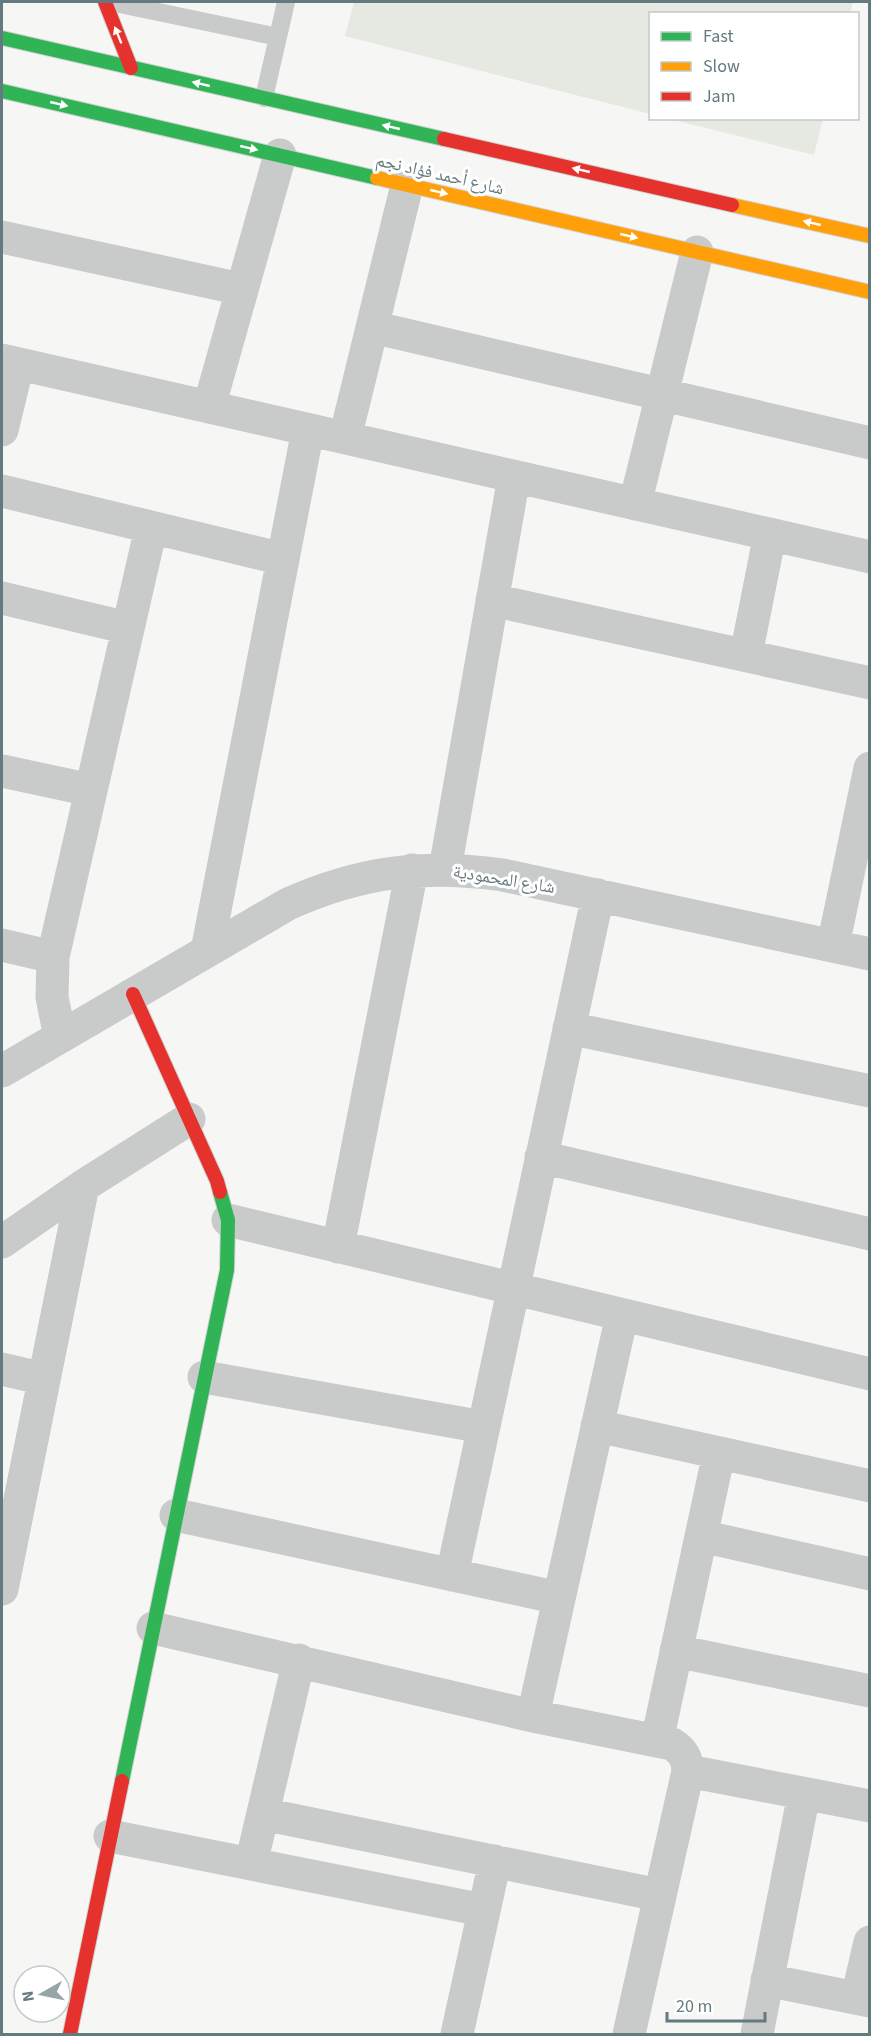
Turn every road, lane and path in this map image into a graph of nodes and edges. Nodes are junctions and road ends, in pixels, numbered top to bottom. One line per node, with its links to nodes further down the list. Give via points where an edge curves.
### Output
1 (105, 2): 6 (street, one-way to 1)
2 (110, 2): 4 (lane)
3 (286, 2): 4 (lane)
4 (278, 37): 8 (lane)
5 (2, 38): 6 (street, شارع أحمد فؤاد نجم)
6 (131, 68): 8 (street, شارع أحمد فؤاد نجم, one-way to 6)
7 (2, 91): 9 (street, شارع أحمد فؤاد نجم, one-way to 9)
8 (264, 98): 11 (street, شارع أحمد فؤاد نجم, one-way to 8)
9 (280, 155): 10 (street, شارع أحمد فؤاد نجم); 14 (street)
10 (407, 185): 13 (street, شارع أحمد فؤاد نجم, one-way to 13); 16 (street)
11 (870, 236)
12 (2, 237): 14 (street)
13 (697, 252): 15 (street, شارع أحمد فؤاد نجم); 18 (street)
14 (241, 289): 19 (street)
15 (870, 291)
16 (372, 327): 18 (street); 22 (street)
17 (10, 362): 19 (street); 20 (street)
18 (661, 395): 23 (street); 26 (street)
19 (209, 407): 21 (street)
20 (2, 430)
21 (308, 430): 22 (street); 30 (street)
22 (345, 438): 24 (street)
23 (870, 443)
24 (514, 477): 26 (street); 32 (street)
25 (2, 491): 27 (street)
26 (635, 504): 28 (street)
27 (151, 528): 30 (street); 33 (street)
28 (770, 534): 29 (street); 34 (street)
29 (870, 557)
30 (284, 559): 44 (street)
31 (2, 598): 33 (street)
32 (492, 600): 34 (street); 39 (street)
33 (128, 628): 38 (street)
34 (746, 656): 35 (street)
35 (870, 683)
36 (870, 768): 43 (street)
37 (2, 771): 38 (street)
38 (91, 790): 46 (street)
39 (445, 869): 40 (street, شارع المحمودية); 41 (street, شارع المحمودية, via 503,875)
40 (412, 870): 44 (street, شارع المحمودية, via 380,874 318,891); 58 (street)
41 (598, 895): 43 (street, شارع المحمودية); 48 (street)
42 (2, 945): 46 (street)
43 (832, 946): 45 (street, شارع المحمودية)
44 (207, 951): 47 (street, شارع المحمودية)
45 (870, 954)
46 (53, 957): 49 (street, via 52,997)
47 (133, 994): 49 (street, شارع المحمودية); 52 (street)
48 (569, 1028): 51 (street); 53 (street)
49 (60, 1037): 50 (street, شارع المحمودية)
50 (2, 1071)
51 (870, 1091)
52 (189, 1119): 54 (street); 55 (street, via 218,1181)
53 (541, 1157): 56 (street); 59 (street)
54 (83, 1186): 57 (street); 64 (street)
55 (228, 1220): 58 (street); 63 (street, via 227,1270)
56 (870, 1234)
57 (2, 1242)
58 (338, 1247): 59 (street)
59 (513, 1289): 60 (street); 65 (street)
60 (622, 1315): 62 (street); 66 (street)
61 (2, 1369): 64 (street)
62 (870, 1374)
63 (204, 1377): 65 (street); 69 (street)
64 (44, 1379): 71 (street)
65 (483, 1426): 73 (street)
66 (597, 1426): 67 (street); 75 (street)
67 (719, 1452): 68 (street); 70 (street)
68 (870, 1486)
69 (176, 1515): 73 (street); 76 (street)
70 (701, 1536): 72 (street); 77 (street)
71 (6, 1544): 74 (street)
72 (870, 1574)
73 (452, 1575): 75 (street)
74 (2, 1589)
75 (559, 1598): 80 (street)
76 (153, 1628): 78 (street); 86 (street)
77 (676, 1651): 79 (street); 81 (street)
78 (299, 1660): 80 (street); 85 (street)
79 (870, 1691)
80 (533, 1716): 81 (street)
81 (657, 1741): 82 (street, via 679,1749 685,1755)
82 (688, 1772): 83 (street); 89 (street)
83 (804, 1794): 84 (street); 92 (street)
84 (870, 1806)
85 (263, 1814): 87 (street); 88 (street)
86 (110, 1836): 88 (street); 94 (street)
87 (495, 1861): 89 (street); 90 (street)
88 (251, 1864): 90 (street)
89 (659, 1895): 96 (street)
90 (483, 1910): 95 (street)
91 (870, 1942): 93 (street)
92 (767, 1980): 93 (street); 97 (street)
93 (863, 2000)
94 (70, 2034)
95 (457, 2034)
96 (629, 2034)
97 (757, 2034)

